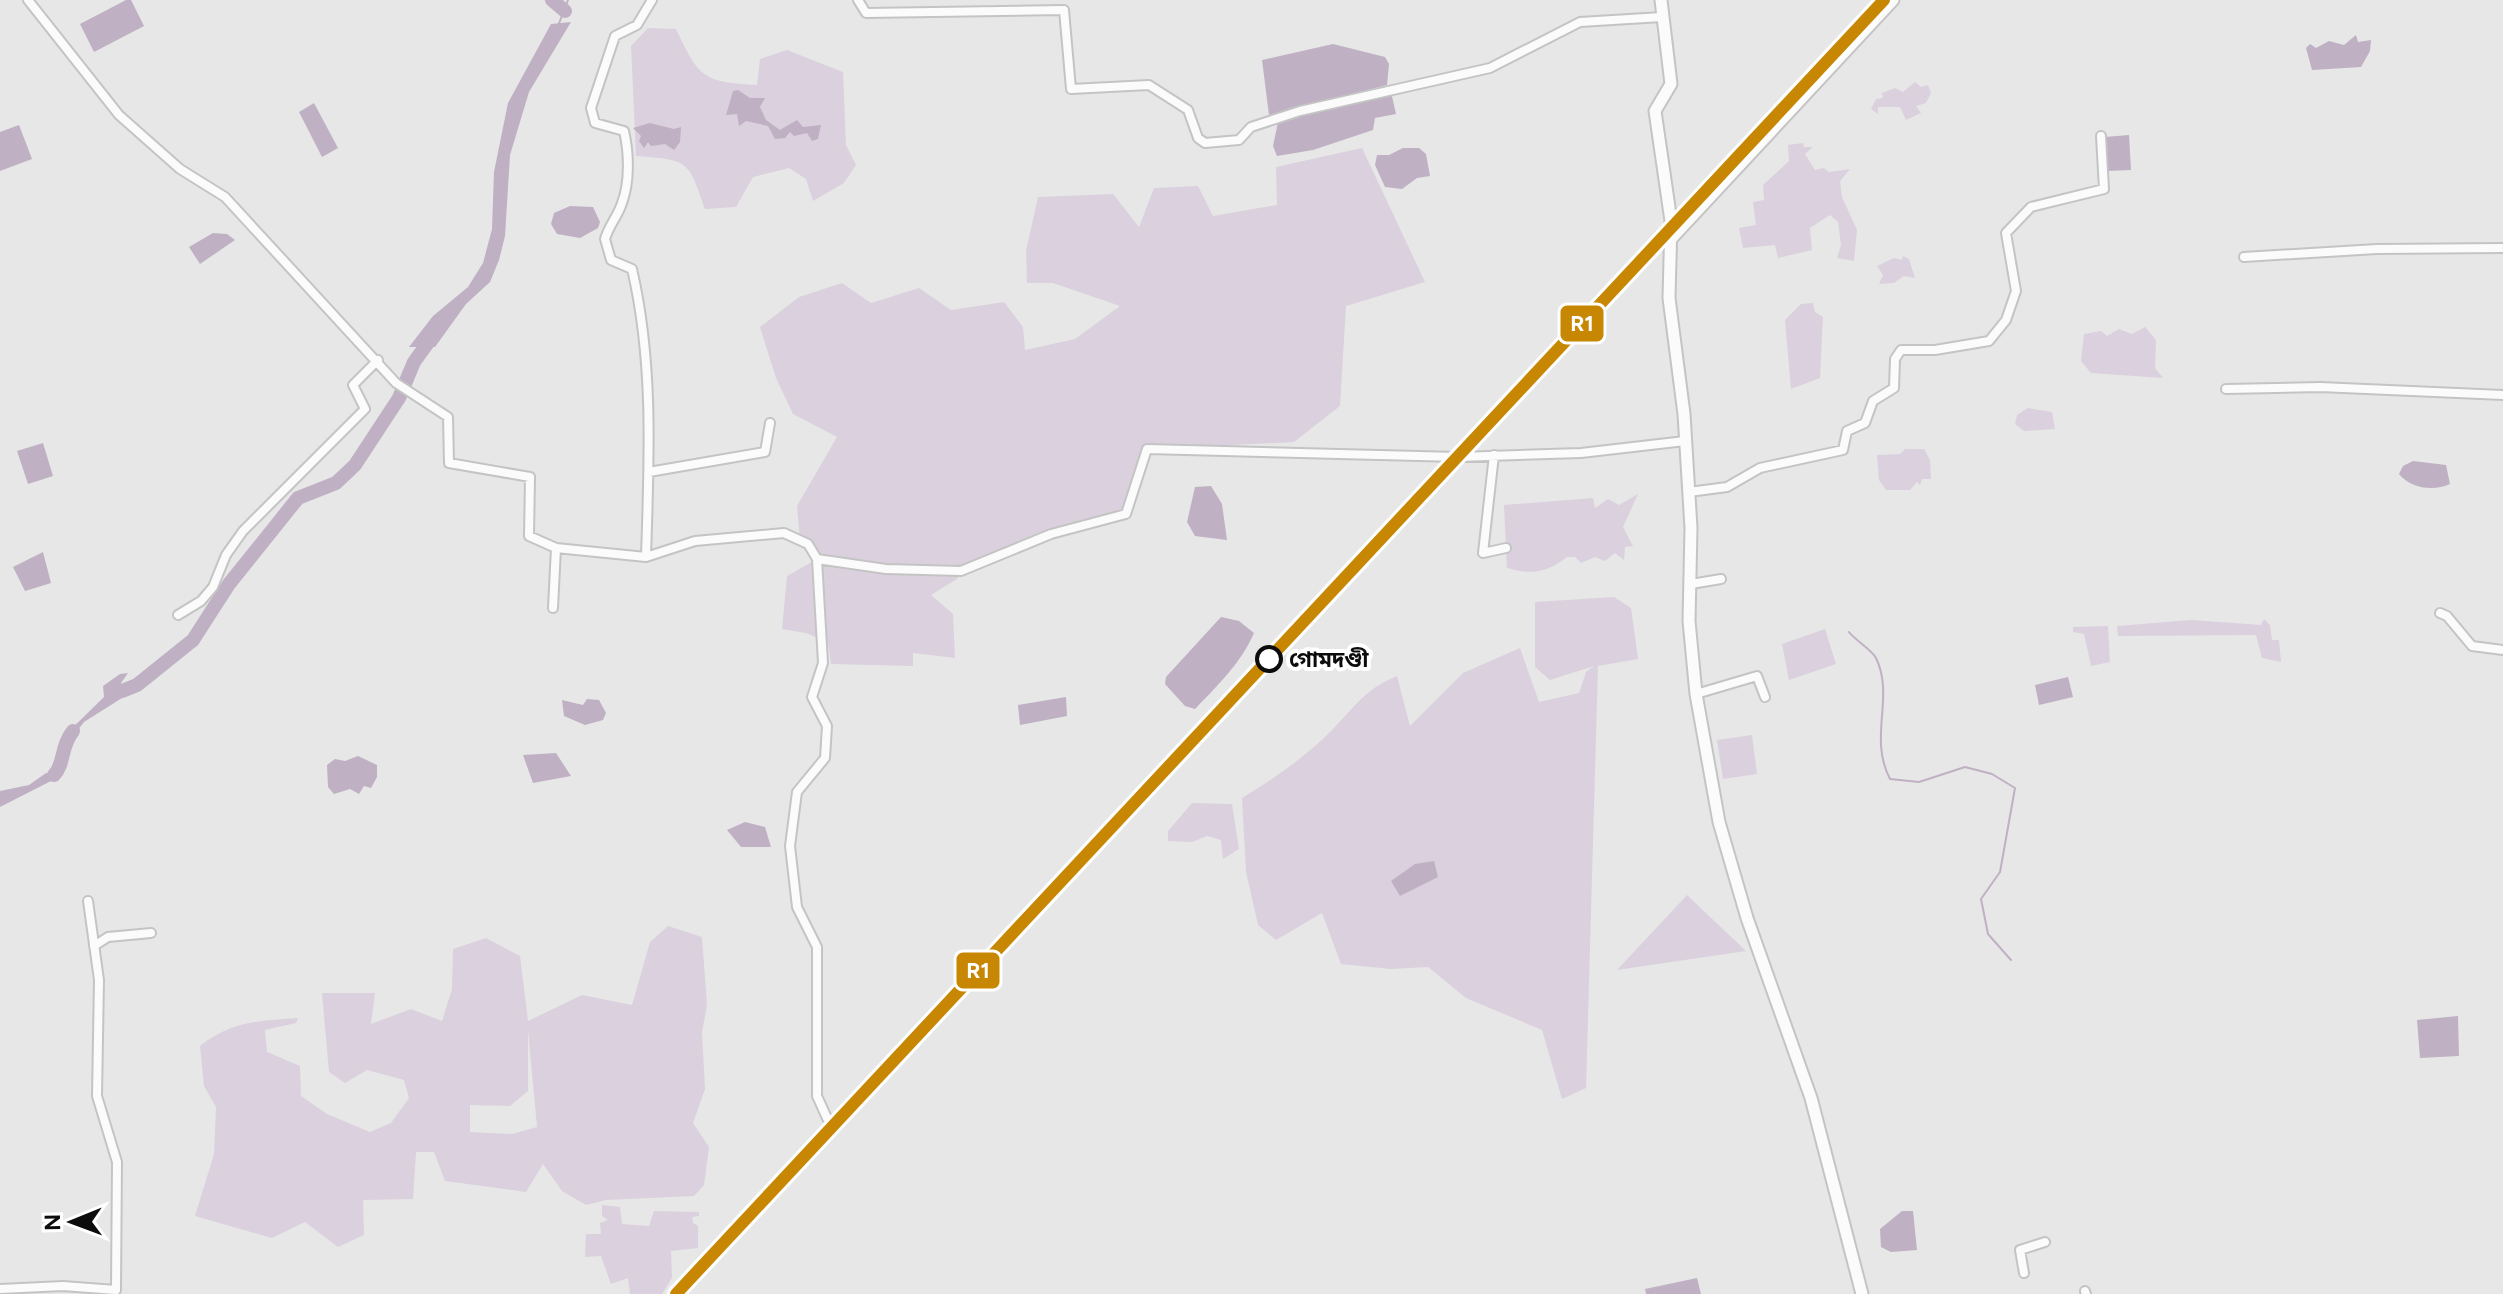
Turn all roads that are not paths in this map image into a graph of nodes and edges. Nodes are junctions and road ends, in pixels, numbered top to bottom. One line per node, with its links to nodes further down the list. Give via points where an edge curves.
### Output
1 (28, 0): 13 (street, via 119,115 180,169 225,197)
2 (652, 0): 19 (street, via 637,25 615,36 591,108 595,123 624,131 626,142 627,184 605,239 611,260 628,266 633,275 647,369)
3 (858, 0): 7 (street, via 866,13)
4 (1031, 0): 7 (street)
5 (1661, 0): 8 (main road)
6 (1893, 0): 10 (main road)
7 (1033, 10): 8 (street, via 1064,10 1071,89 1149,85 1188,110 1205,143 1239,140 1251,127 1300,111 1490,68 1580,22)
8 (1662, 17): 10 (main road, via 1671,84 1655,111)
9 (2101, 136): 20 (street, via 2104,189 2031,207 2006,233 2016,291 2006,320 1989,341 1901,350 1895,359 1894,388 1872,402 1865,423 1847,431 1843,450 1760,468 1727,487)
10 (1670, 240): 17 (main road, via 1669,298)
11 (2503, 248): 12 (street)
12 (2244, 257)
13 (378, 360): 21 (street, via 396,383 448,417 449,463 530,477 529,536); 29 (street, via 353,385 365,409 243,531 213,587)
14 (2226, 389): 15 (street, via 2320,387)
15 (2503, 395)
16 (770, 423): 19 (street, via 765,452)
17 (1685, 441): 18 (street, via 1581,453); 20 (main road)
18 (1494, 455): 22 (street, via 1483,553); 24 (street, via 1147,449 1126,514 1051,534 961,571 886,569)
19 (649, 472): 23 (street)
20 (1689, 492): 26 (main road)
21 (556, 548): 23 (street); 27 (street)
22 (1506, 548)
23 (646, 557): 24 (street, via 695,541 784,533 808,544)
24 (817, 559): 36 (street, via 823,663 812,697 827,726 825,758 797,792 790,846 797,907 817,947 817,1096)
25 (1721, 579): 26 (street)
26 (1691, 584): 31 (main road)
27 (553, 608)
28 (2440, 613): 30 (street, via 2472,646)
29 (178, 615)
30 (2503, 650)
31 (1696, 694): 32 (street, via 1757,676); 40 (main road, via 1719,822 1815,1114)
32 (1765, 697)
33 (88, 901): 35 (street)
34 (151, 933): 35 (street, via 108,937)
35 (94, 946): 39 (street, via 99,980 97,1096 117,1162 116,1290)
36 (827, 1118)
37 (2045, 1242): 38 (street, via 2020,1250)
38 (2024, 1273)
39 (0, 1289)
40 (1862, 1294)

